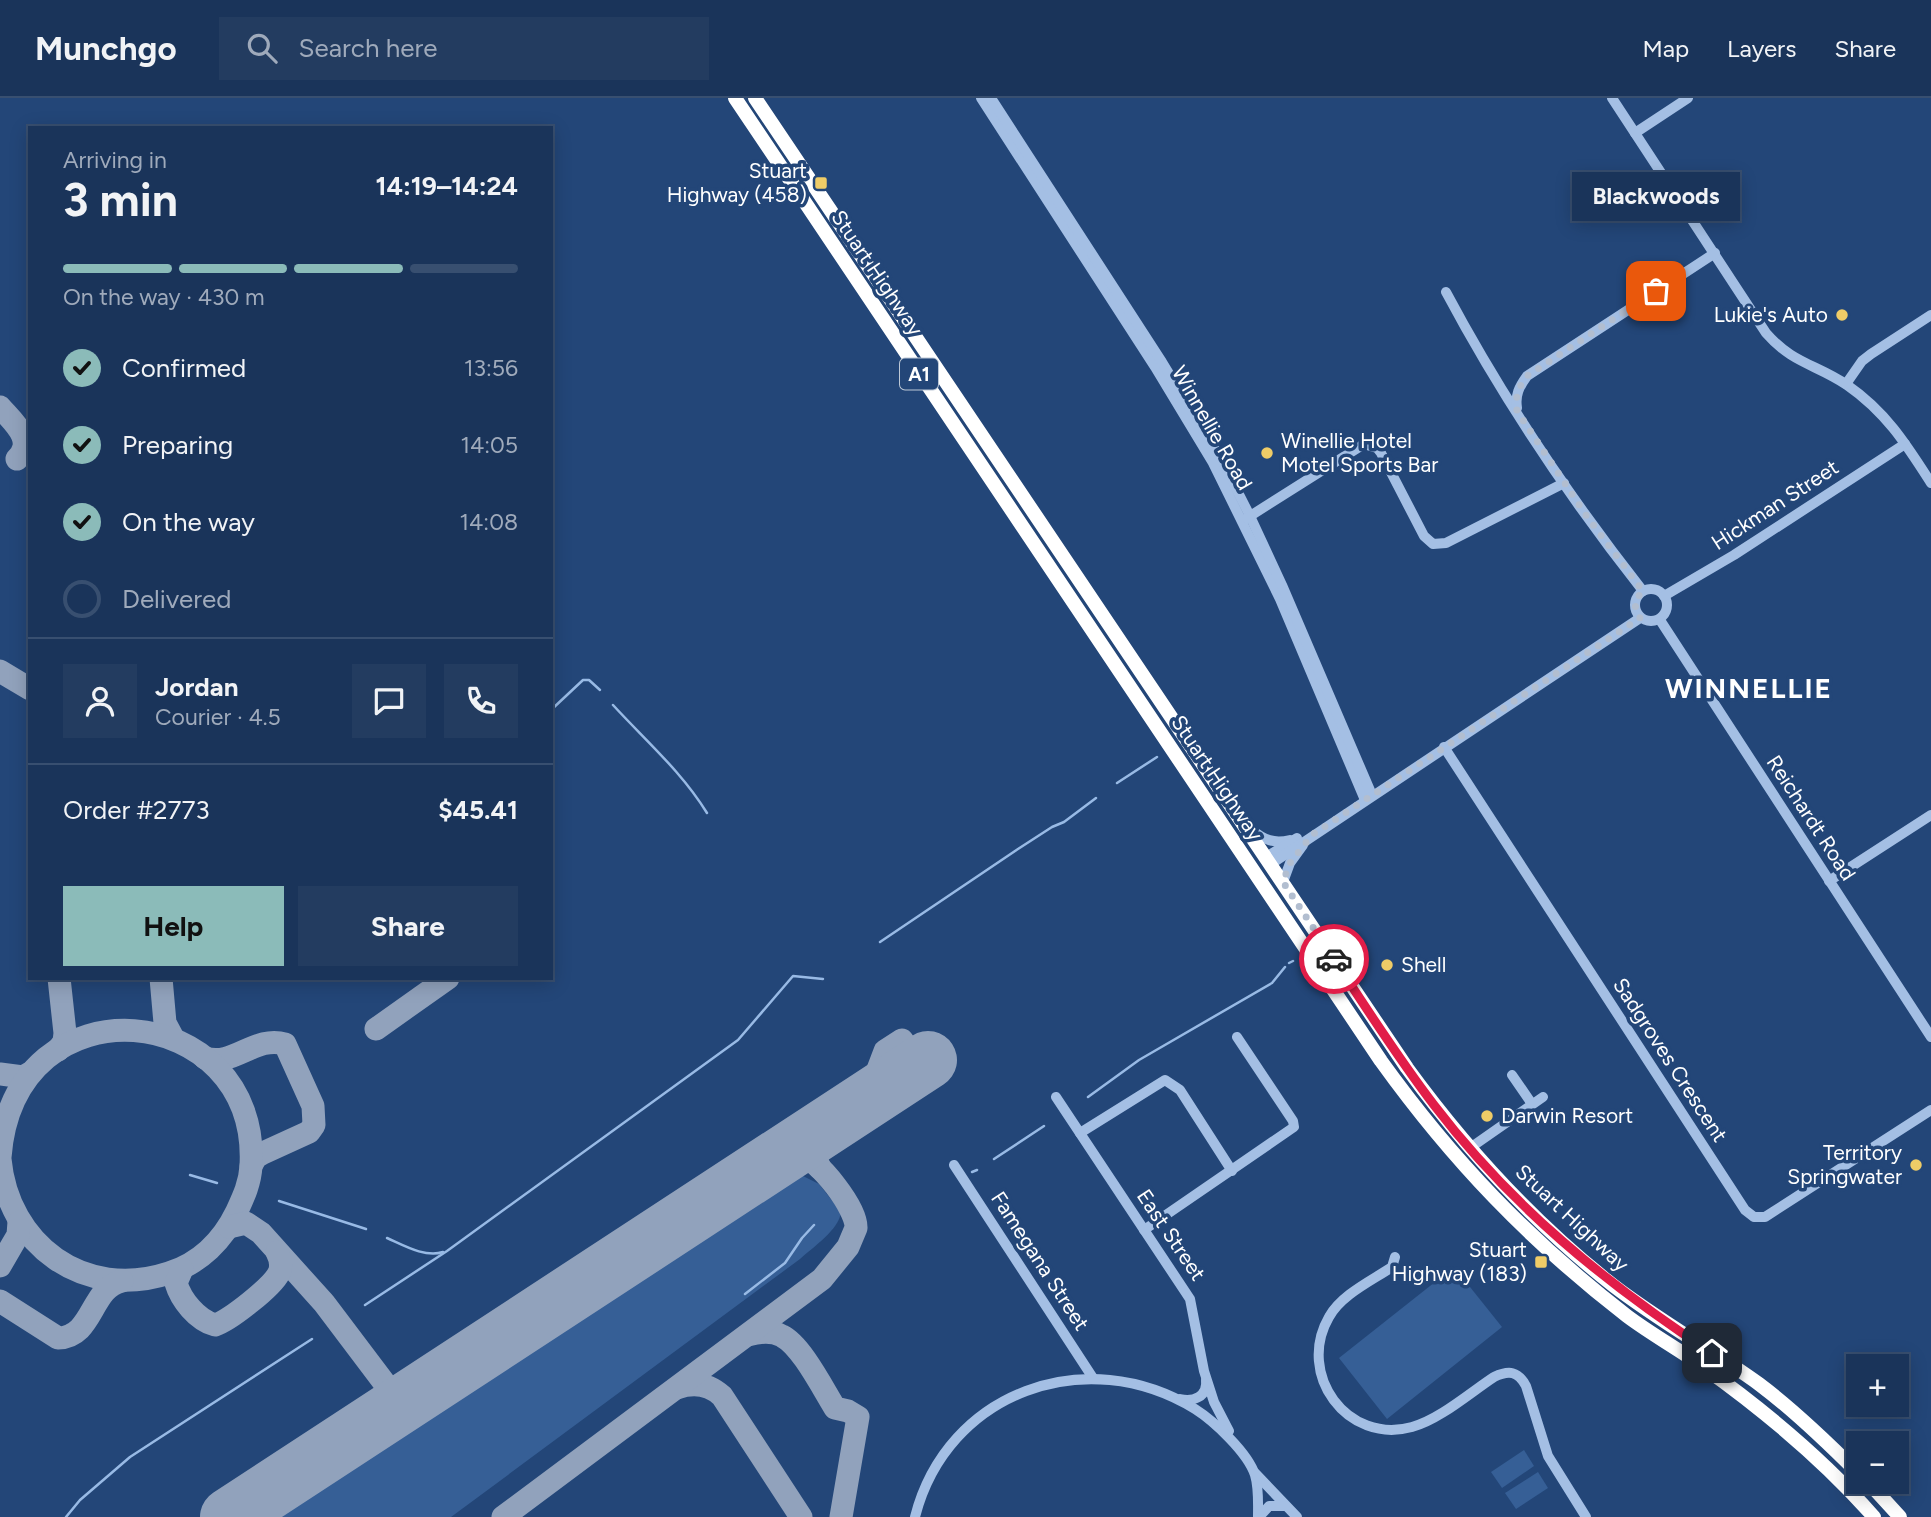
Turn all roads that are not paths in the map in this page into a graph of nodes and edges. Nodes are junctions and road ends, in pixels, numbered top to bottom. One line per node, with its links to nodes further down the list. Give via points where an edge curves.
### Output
1 (735, 98): 9 (highway, Stuart Highway / A1)
2 (755, 98): 8 (highway, Stuart Highway / A1)
3 (981, 98): 18 (street, Winnellie Road, via 1155,367)
4 (991, 98): 18 (street, Winnellie Road, via 1206,433)
5 (1612, 98): 7 (street)
6 (1688, 98): 7 (street)
7 (1635, 133): 10 (street)
8 (784, 141): 9 (highway); 26 (highway, Stuart Highway / A1)
9 (770, 150): 29 (highway, Stuart Highway / A1)
10 (1715, 253): 13 (street, via 1759,325 1776,344 1801,363); 14 (street, via 1527,376 1519,386)
11 (1446, 292): 14 (street)
12 (1931, 314): 13 (street, via 1862,361)
13 (1846, 384): 15 (street, via 1880,412)
14 (1517, 411): 16 (street)
15 (1905, 444): 17 (street); 20 (street, Hickman Street)
16 (1564, 483): 18 (street, via 1446,543 1433,544 1424,536 1381,453 1364,444); 19 (street)
17 (1931, 483)
18 (1246, 518): 24 (street, Winnellie Road)
19 (1643, 591): 20 (street, via 1655,589); 21 (street, via 1635,600)
20 (1664, 596): 22 (street, via 1667,609)
21 (1640, 618): 22 (street); 23 (street)
22 (1660, 620): 31 (street, Reichardt Road)
23 (1444, 747): 24 (street); 42 (street, Sadgroves Crescent, via 1745,1210 1754,1217 1765,1217)
24 (1368, 795): 27 (street); 28 (street)
25 (1931, 815): 31 (street)
26 (1239, 817): 28 (street, via 1267,840 1282,842); 30 (highway, Stuart Highway / A1)
27 (1312, 835): 30 (street); 32 (street, via 1290,863)
28 (1300, 836): 30 (street)
29 (1242, 854): 30 (highway, via 1253,863); 33 (highway, Stuart Highway / A1)
30 (1267, 862): 32 (highway, Stuart Highway / A1); 33 (highway, via 1263,876 1309,944)
31 (1829, 881): 37 (street, Reichardt Road)
32 (1283, 882): 34 (highway, Stuart Highway / A1)
33 (1311, 957): 35 (highway, Stuart Highway / A1)
34 (1339, 966): 35 (highway, via 1336,985); 44 (highway, Stuart Highway / A1, via 1407,1068)
35 (1364, 1035): 49 (highway, Stuart Highway / A1, via 1410,1101 1480,1185 1547,1250)
36 (1237, 1037): 46 (street, via 1294,1127)
37 (1931, 1037)
38 (1513, 1074): 41 (street)
39 (1056, 1097): 43 (street, East Street)
40 (1542, 1097): 41 (street)
41 (1532, 1104): 44 (street)
42 (1931, 1110)
43 (1080, 1133): 46 (street, via 1165,1080 1180,1090); 47 (street, East Street)
44 (1469, 1148): 49 (highway, Stuart Highway / A1)
45 (954, 1165): 50 (street, Famegana Street)
46 (1233, 1171): 47 (street)
47 (1144, 1230): 51 (street, East Street, via 1192,1303)
48 (1395, 1257): 63 (street, via 1392,1267 1337,1306 1324,1327 1319,1366 1333,1399 1364,1424 1403,1429 1430,1419 1494,1377 1514,1373 1526,1386 1548,1457)
49 (1612, 1294): 53 (highway, Stuart Highway / A1, via 1754,1380); 58 (highway, Stuart Highway / A1, via 1761,1410)
50 (1093, 1378): 52 (street, via 1137,1383); 60 (street, via 1023,1391 979,1416 936,1466)
51 (1206, 1379): 52 (street, via 1206,1388 1198,1397); 54 (street, East Street)
52 (1177, 1398): 54 (street, via 1211,1420)
53 (1799, 1418): 55 (highway, Stuart Highway / A1); 58 (highway, via 1800,1432 1849,1480)
54 (1236, 1446): 56 (street)
55 (1846, 1462)
56 (1255, 1473): 59 (street); 61 (street)
57 (1879, 1494): 65 (highway)
58 (1858, 1499): 64 (highway, Stuart Highway / A1)
59 (1285, 1506): 61 (street, via 1269,1506); 62 (street)
60 (915, 1517)
61 (1258, 1517)
62 (1297, 1517)
63 (1586, 1517)
64 (1874, 1517)
65 (1900, 1517)

